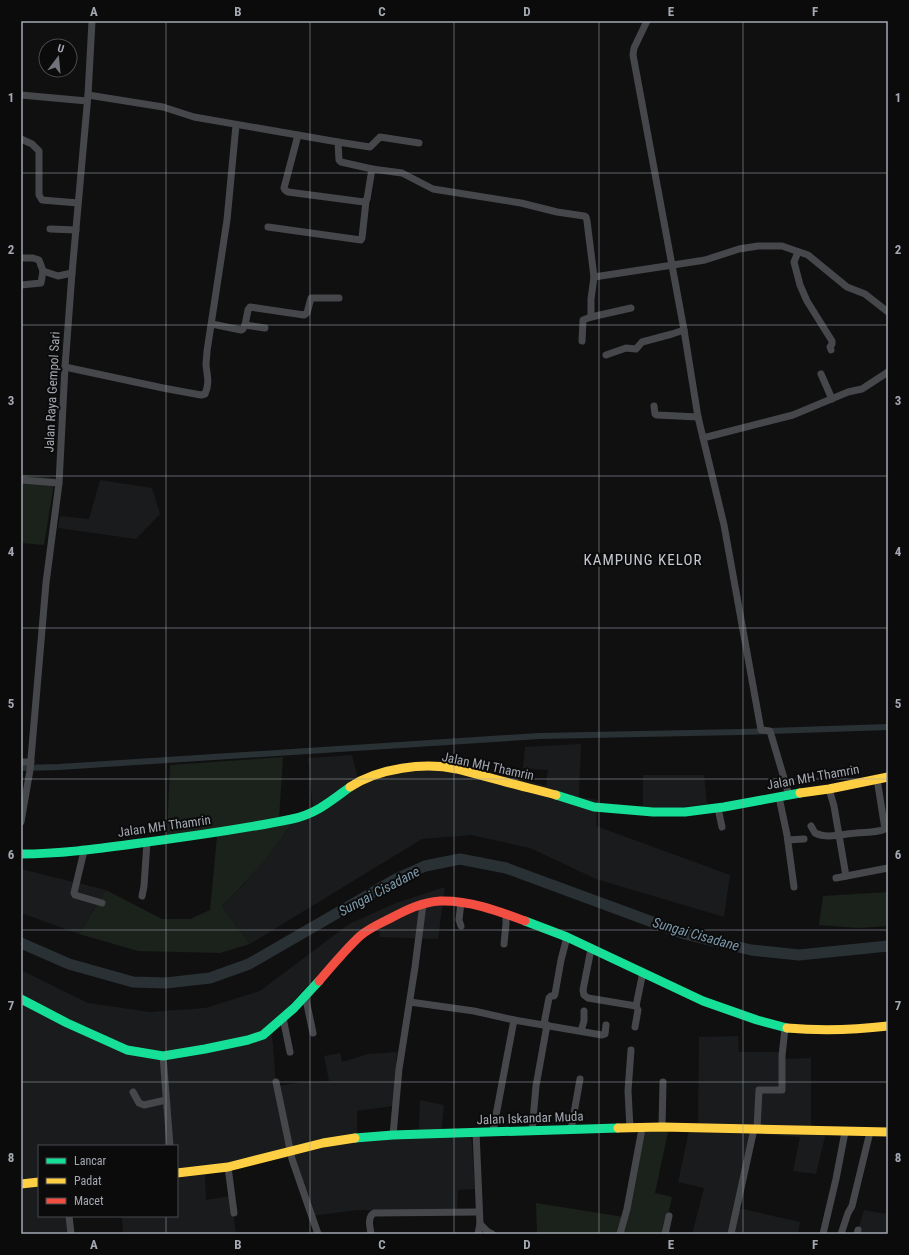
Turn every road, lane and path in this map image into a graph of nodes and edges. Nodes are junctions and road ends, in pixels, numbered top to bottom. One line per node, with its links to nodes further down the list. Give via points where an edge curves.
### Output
1 (92, 21): 4 (street, Jalan Raya Gempol Sari)
2 (647, 21): 18 (street, via 633,55)
3 (21, 95): 4 (street)
4 (87, 98): 5 (street, via 163,107 194,117); 12 (street, Jalan Raya Gempol Sari)
5 (236, 125): 6 (street); 27 (street, via 227,220)
6 (298, 135): 8 (street); 11 (street, via 285,190)
7 (21, 139): 12 (street, via 39,151 39,195 42,200)
8 (338, 142): 9 (street, via 370,147 380,136); 10 (street, via 341,162)
9 (419, 143)
10 (372, 168): 11 (street); 21 (street, via 402,173 433,189 582,215 586,217)
11 (366, 201): 13 (street, via 361,240)
12 (78, 203): 15 (street, Jalan Raya Gempol Sari)
13 (268, 227)
14 (50, 229): 15 (street)
15 (76, 230): 20 (street, Jalan Raya Gempol Sari)
16 (798, 252): 18 (street, via 782,246 758,246 705,260); 25 (street, via 808,255 847,287 865,294); 32 (street, via 794,262 800,285 832,341)
17 (21, 258): 19 (street, via 39,260)
18 (672, 265): 21 (street); 30 (street)
19 (43, 271): 20 (street, via 58,276); 22 (street, via 40,283)
20 (72, 273): 34 (street, Jalan Raya Gempol Sari)
21 (594, 277): 26 (street)
22 (21, 284)
23 (339, 298): 28 (street, via 311,298 307,313 304,315 250,307)
24 (631, 308): 26 (street)
25 (888, 311)
26 (592, 317): 31 (street, via 583,322)
27 (212, 324): 28 (street, via 241,330); 34 (street, via 206,364 208,387 204,395)
28 (245, 325): 29 (street)
29 (265, 328)
30 (684, 330): 33 (street, via 642,342 636,349 626,348); 39 (street)
31 (582, 342)
32 (831, 350)
33 (606, 355)
34 (65, 367): 42 (street, Jalan Raya Gempol Sari)
35 (888, 372): 37 (street, via 862,389)
36 (821, 374): 37 (street)
37 (832, 399): 40 (street, via 793,415)
38 (654, 406): 39 (street, via 657,415)
39 (698, 417): 40 (street)
40 (703, 438): 48 (street, via 724,525 761,730 770,731)
41 (21, 480): 42 (street)
42 (59, 483): 44 (street, Jalan Raya Gempol Sari, via 46,583)
43 (21, 762): 44 (street)
44 (31, 765): 51 (street, Jalan Raya Gempol Sari)
45 (888, 777): 46 (street, Jalan MH Thamrin)
46 (877, 779): 47 (street, Jalan MH Thamrin); 54 (street, via 885,829)
47 (829, 789): 48 (street, Jalan MH Thamrin); 54 (street)
48 (789, 795): 49 (street, Jalan MH Thamrin)
49 (779, 797): 50 (street, Jalan MH Thamrin); 56 (street)
50 (718, 808): 53 (street); 57 (street, Jalan MH Thamrin, via 653,812 594,807 456,770 412,767 389,770 358,782 306,816)
51 (21, 822)
52 (812, 826): 54 (street, via 814,833 818,835)
53 (722, 827)
54 (840, 836): 61 (street)
55 (804, 839): 56 (street)
56 (788, 840): 63 (street)
57 (147, 842): 58 (street, Jalan MH Thamrin); 64 (street)
58 (84, 851): 59 (street, Jalan MH Thamrin); 66 (street, via 74,895)
59 (21, 854)
60 (888, 868): 61 (street)
61 (846, 876): 62 (street)
62 (836, 878)
63 (794, 887)
64 (142, 896)
65 (461, 902): 67 (street, via 439,901); 68 (street); 69 (street)
66 (102, 903)
67 (423, 904): 74 (street, via 406,910 360,936); 76 (street)
68 (506, 914): 70 (street); 71 (street)
69 (461, 926)
70 (567, 937): 72 (street); 81 (street, via 555,994 548,998)
71 (504, 944)
72 (591, 948): 73 (street); 77 (street, via 584,995 588,998)
73 (644, 972): 77 (street); 85 (street, via 703,1001)
74 (305, 995): 79 (street); 87 (street)
75 (21, 999): 90 (street, via 112,1044 127,1050)
76 (410, 1002): 80 (street, via 474,1011); 107 (street, via 399,1069)
77 (636, 1006): 84 (street, via 638,1010)
78 (584, 1011): 86 (street)
79 (284, 1018): 89 (street); 90 (street, via 260,1036)
80 (514, 1020): 81 (street); 103 (street)
81 (546, 1025): 86 (street); 101 (street)
82 (606, 1025): 86 (street, via 604,1035)
83 (888, 1026): 85 (street, via 844,1030)
84 (635, 1027)
85 (785, 1028): 99 (street, via 782,1090 759,1090)
86 (580, 1031)
87 (313, 1033)
88 (631, 1050): 96 (street, via 628,1096)
89 (290, 1052)
90 (163, 1056): 95 (street)
91 (580, 1079): 100 (street)
92 (276, 1082): 109 (street)
93 (663, 1082): 97 (street)
94 (132, 1092): 95 (street, via 139,1103 144,1105)
95 (166, 1100): 108 (street)
96 (630, 1128): 98 (street, Jalan Iskandar Muda); 100 (street, Jalan Iskandar Muda)
97 (662, 1128): 98 (street, Jalan Iskandar Muda); 99 (street, Jalan Iskandar Muda)
98 (642, 1129): 124 (street)
99 (756, 1129): 104 (street, Jalan Iskandar Muda); 126 (street)
100 (571, 1130): 101 (street, Jalan Iskandar Muda)
101 (532, 1131): 103 (street, Jalan Iskandar Muda)
102 (476, 1132): 103 (street, Jalan Iskandar Muda); 107 (street, Jalan Iskandar Muda); 114 (street)
103 (493, 1132)
104 (845, 1132): 105 (street, Jalan Iskandar Muda); 127 (street)
105 (870, 1132): 106 (street, Jalan Iskandar Muda); 128 (street, via 852,1206)
106 (888, 1132)
107 (393, 1135): 109 (street, Jalan Iskandar Muda, via 323,1143)
108 (170, 1145)
109 (286, 1152): 110 (street, Jalan Iskandar Muda); 120 (street)
110 (228, 1166): 111 (street, Jalan Iskandar Muda); 115 (street)
111 (178, 1173)
112 (38, 1182): 113 (street)
113 (21, 1184)
114 (479, 1212): 118 (street); 121 (street, via 374,1213 370,1218)
115 (234, 1213)
116 (669, 1216): 125 (street)
117 (70, 1217): 119 (street)
118 (480, 1224): 122 (street); 123 (street)
119 (71, 1234)
120 (318, 1234)
121 (371, 1234)
122 (478, 1234)
123 (492, 1234)
124 (620, 1234)
125 (665, 1234)
126 (731, 1234)
127 (823, 1234)
128 (840, 1234)

